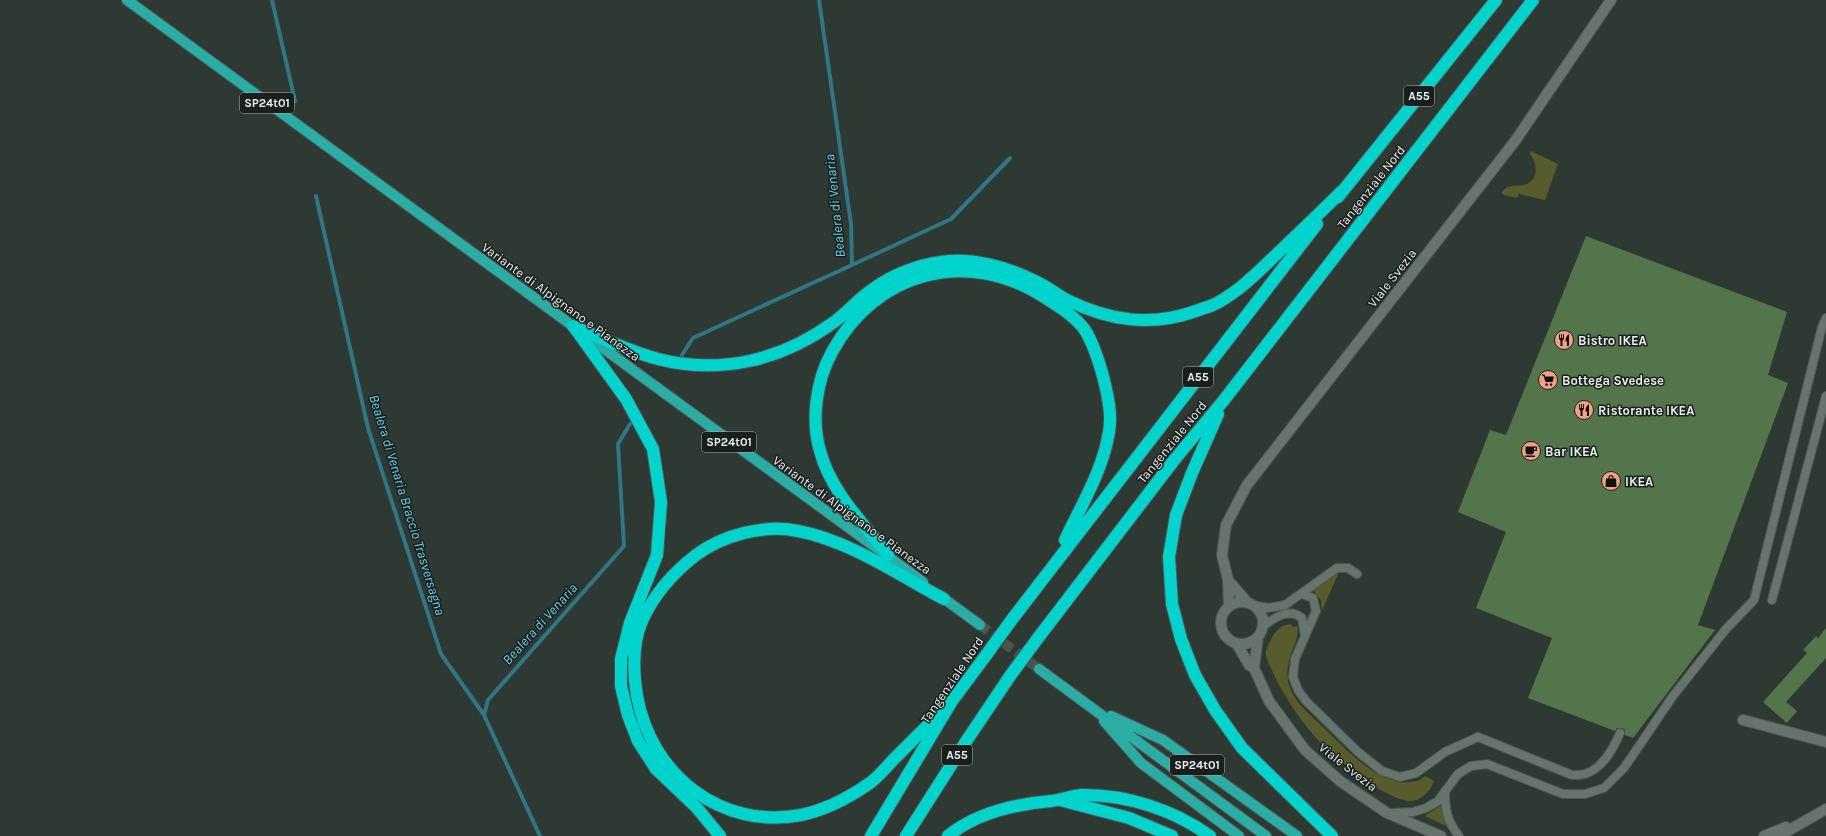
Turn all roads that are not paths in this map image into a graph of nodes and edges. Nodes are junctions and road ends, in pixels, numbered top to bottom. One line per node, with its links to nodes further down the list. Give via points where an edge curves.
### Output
1 (127, 0): 7 (main road, Variante di Alpignano e Pianezza / SP24t01)
2 (1496, 0): 5 (highway, Tangenziale Nord / A55)
3 (1534, 0): 9 (highway, Tangenziale Nord / A55)
4 (1611, 0): 13 (street, Viale Svezia, via 1515,141 1247,486 1226,525 1222,555)
5 (1342, 191): 7 (highway, via 1250,279 1216,304 1178,318 1147,322 1112,317 1067,300 1017,272 968,262 942,262 907,271 874,288 835,322 804,342 771,356 732,365 697,365 658,359); 11 (highway, Tangenziale Nord / A55)
6 (1826, 318): 31 (lane, via 1754,600 1726,629 1673,696 1624,768 1604,788 1585,794 1563,794 1487,764 1471,766 1458,774)
7 (573, 326): 10 (main road, Variante di Alpignano e Pianezza / SP24t01); 36 (highway, via 626,399 653,449 661,502 657,555 630,623 621,659 622,686 628,715 638,741 656,769 697,808)
8 (1826, 396): 16 (lane)
9 (1224, 400): 38 (highway, Tangenziale Nord / A55, bridge, via 1175,459 1010,676); 45 (highway, via 1176,515 1169,557 1172,604 1195,675 1215,710 1242,748)
10 (888, 555): 11 (highway, via 844,501 831,479 820,452 815,426 818,394 826,363 841,334 862,311 887,291 913,278 945,270 978,272 1007,278 1036,292 1067,312 1085,330 1100,367 1109,402 1109,432 1097,475); 15 (main road, Variante di Alpignano e Pianezza / SP24t01)
11 (1054, 563): 26 (highway, Tangenziale Nord / A55, bridge)
12 (1357, 574): 14 (lane, via 1348,568 1337,568)
13 (1228, 580): 17 (street, Viale Svezia); 18 (street, Viale Svezia)
14 (1302, 594): 17 (lane, via 1277,607); 22 (lane, via 1312,597 1316,606)
15 (944, 599): 19 (main road, Variante di Alpignano e Pianezza / SP24t01); 26 (highway, via 838,542 796,530 768,529 738,535 707,548 679,568 659,592 642,621 634,654 634,680 648,737 666,764 682,781 704,799 732,811 765,817 801,815 832,805 869,784)
16 (1772, 600)
17 (1250, 604): 18 (street, via 1235,603); 20 (street, via 1261,614)
18 (1229, 606): 23 (street, via 1224,611 1221,626 1227,638)
19 (980, 625)
20 (1263, 626): 21 (street); 22 (lane, via 1284,613 1297,614 1304,622)
21 (1258, 637): 23 (street, via 1247,644); 24 (street)
22 (1305, 637): 29 (lane, via 1295,659 1293,677 1298,690 1358,752 1382,771 1400,777 1416,773 1445,752 1478,738 1572,775 1585,774 1598,766 1612,752)
23 (1237, 644): 24 (street, Viale Svezia, via 1249,665)
24 (1254, 668): 34 (street, Viale Svezia, via 1269,701 1305,750 1340,781)
25 (1039, 669): 27 (main road, SP24t01)
26 (952, 700): 37 (highway, Tangenziale Nord / A55)
27 (1091, 706): 42 (main road, SP24t01, via 1140,763); 43 (main road); 44 (main road, SP24t01, via 1163,740)
28 (1743, 720): 30 (street)
29 (1620, 733)
30 (1826, 742)
31 (1445, 791): 34 (lane, via 1438,801 1426,808 1413,812); 47 (lane, via 1445,811)
32 (1059, 800): 39 (highway, via 1005,808); 40 (highway, via 1129,818); 41 (highway, via 1080,795 1121,799 1147,805 1178,816)
33 (1826, 809): 35 (street)
34 (1387, 813): 46 (street, Viale Svezia)
35 (1808, 819): 48 (street); 49 (street)
36 (720, 836)
37 (871, 836)
38 (906, 836)
39 (948, 836)
40 (1172, 836)
41 (1210, 836)
42 (1239, 836)
43 (1266, 836)
44 (1297, 836)
45 (1332, 836)
46 (1441, 836)
47 (1458, 836)
48 (1764, 836)
49 (1779, 836)

